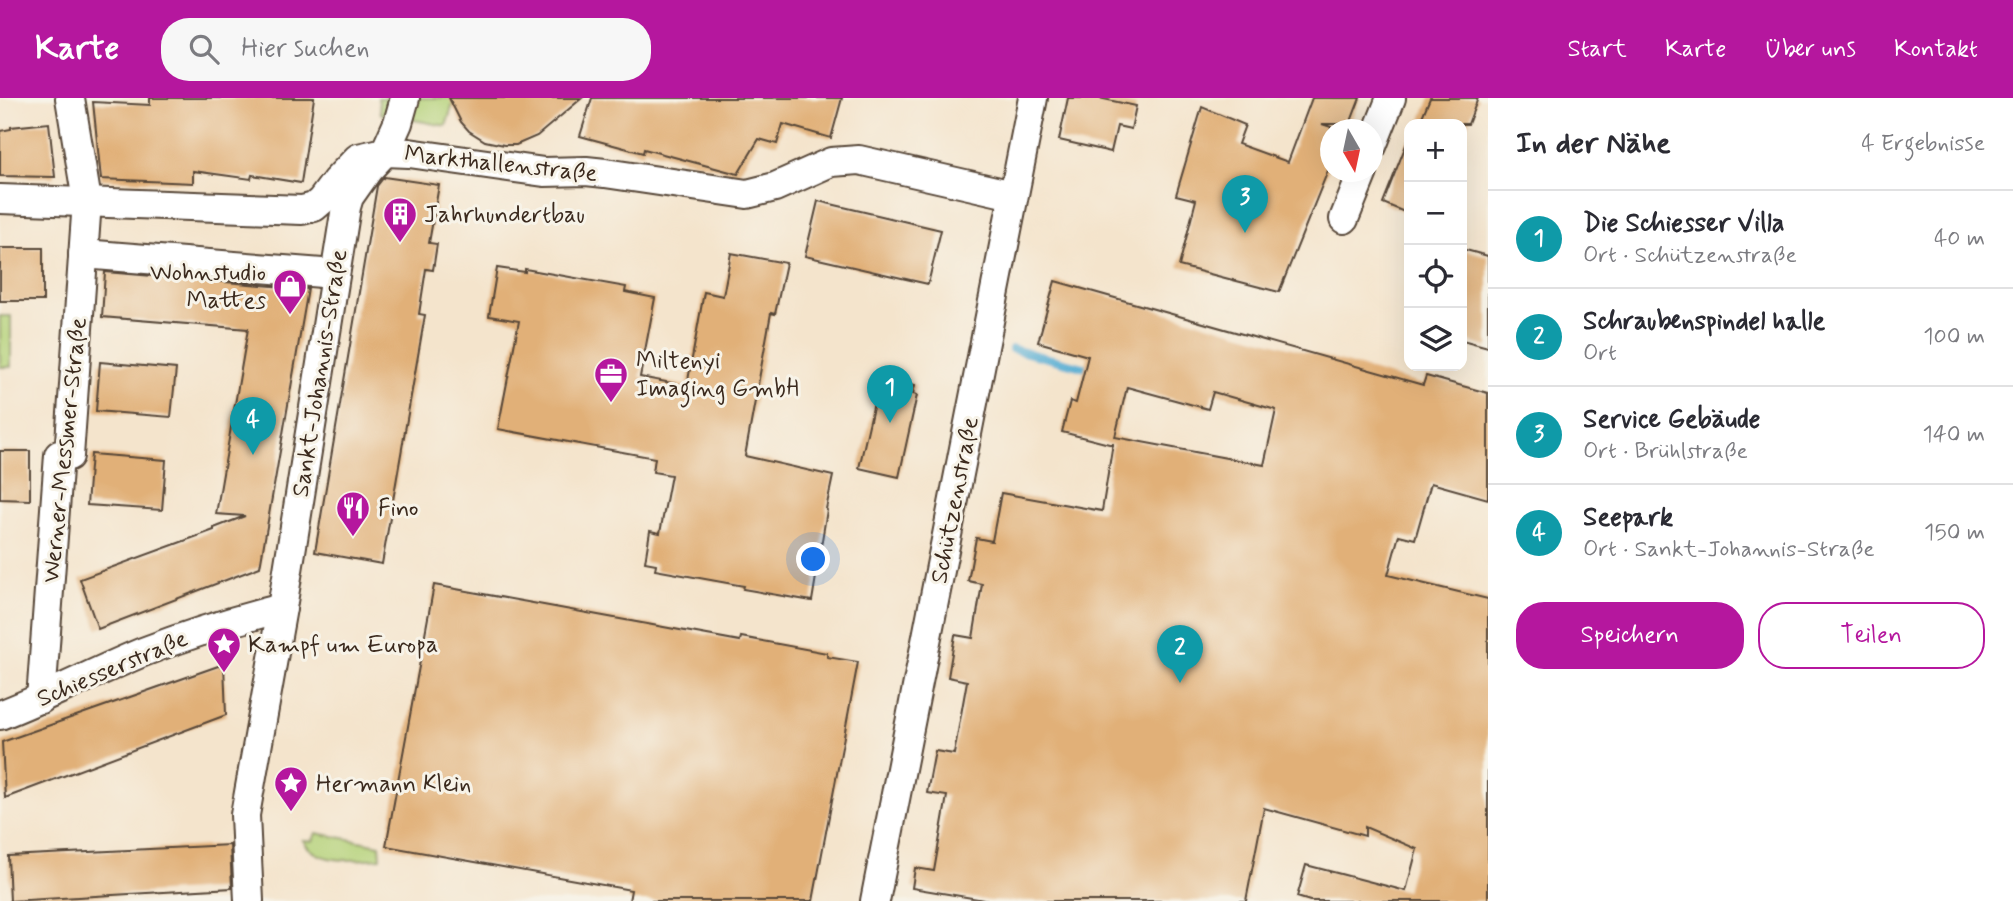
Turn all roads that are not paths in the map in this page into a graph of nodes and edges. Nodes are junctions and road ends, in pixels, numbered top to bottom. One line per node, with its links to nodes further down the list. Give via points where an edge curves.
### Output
1 (70, 98): 10 (street, Werner-Messmer-Straße)
2 (405, 98): 6 (street, Sankt-Johannis-Straße)
3 (1032, 98): 8 (street, Schützenstraße)
4 (1391, 98): 5 (street)
5 (1383, 119)
6 (385, 152): 8 (street, Markthallenstraße, via 544,172 605,173 747,194 831,162 859,160); 10 (street, Markthallenstraße, via 358,159 321,201 302,210); 13 (street, Sankt-Johannis-Straße, via 349,197)
7 (1359, 182): 11 (street)
8 (1013, 195): 18 (street, Schützenstraße)
9 (0, 199): 10 (street, Markthallenstraße)
10 (87, 201): 12 (street, Werner-Messmer-Straße)
11 (1344, 219)
12 (83, 254): 13 (street); 15 (street, Werner-Messmer-Straße, via 69,456 59,455)
13 (335, 274): 14 (street, Sankt-Johannis-Straße)
14 (282, 608): 15 (street, Schiesserstraße, via 225,622 142,653); 17 (street, Sankt-Johannis-Straße, via 245,815)
15 (41, 699): 16 (street, Schiesserstraße)
16 (0, 715)
17 (249, 901)
18 (875, 901)

